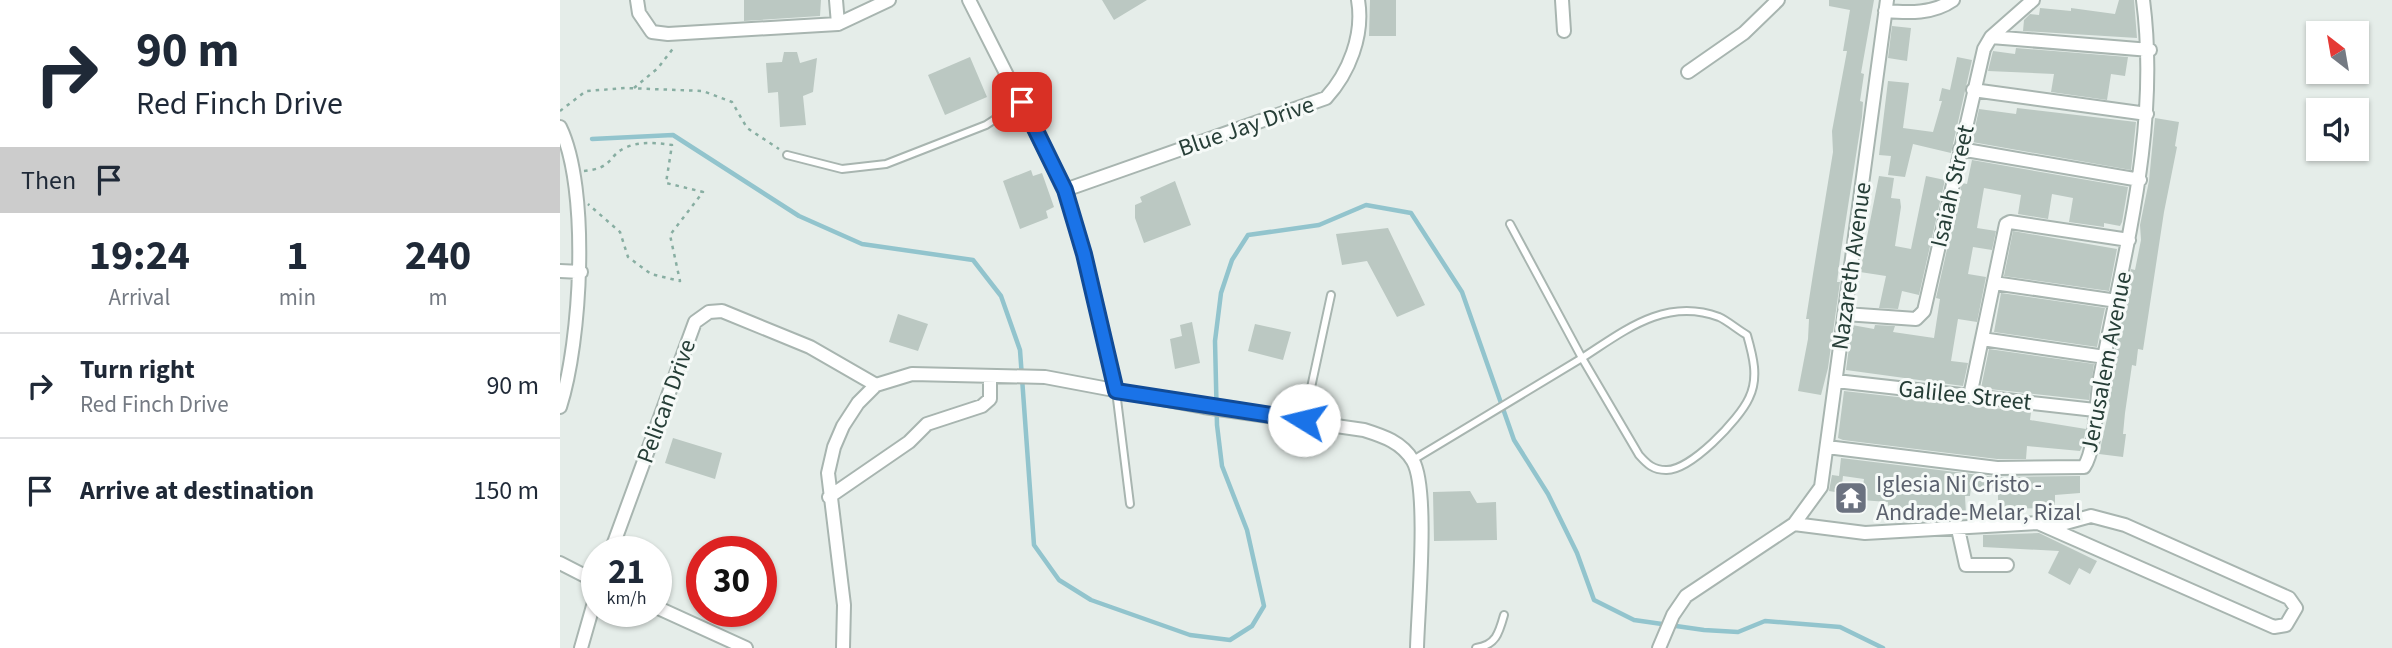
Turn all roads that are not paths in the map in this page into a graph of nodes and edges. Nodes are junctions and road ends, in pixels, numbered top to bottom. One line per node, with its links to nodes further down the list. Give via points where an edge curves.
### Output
1 (637, 0): 12 (street, via 639,13 652,32)
2 (836, 0): 12 (street)
3 (889, 0): 12 (street)
4 (969, 0): 18 (street)
5 (1358, 0): 24 (street, Blue Jay Drive, via 1357,34 1344,79 1326,98)
6 (1562, 0): 13 (street)
7 (1778, 0): 16 (street, via 1744,33)
8 (1953, 0): 11 (street, via 1942,8 1912,13)
9 (2033, 0): 14 (street, Isaiah Street)
10 (2143, 0): 15 (street, Jerusalem Avenue)
11 (1886, 6): 32 (street, Nazareth Avenue)
12 (838, 24)
13 (1564, 31)
14 (1991, 37): 15 (street); 17 (street, Isaiah Street)
15 (2150, 50): 19 (street, Jerusalem Avenue)
16 (1688, 72)
17 (1973, 90): 19 (street); 21 (street, Isaiah Street)
18 (1022, 102): 22 (lane, via 986,125 886,164 842,169); 24 (street)
19 (2147, 114): 23 (street, Jerusalem Avenue)
20 (560, 127): 28 (street, via 574,172)
21 (1960, 149): 23 (street); 32 (street, Isaiah Street, via 1921,316)
22 (787, 155)
23 (2140, 180): 26 (street, Jerusalem Avenue)
24 (1065, 190): 39 (street)
25 (1510, 224): 35 (lane)
26 (2129, 240): 29 (street, via 2010,222); 31 (street, Jerusalem Avenue)
27 (560, 271): 28 (street)
28 (581, 272): 41 (street)
29 (1994, 283): 31 (street); 33 (street)
30 (1331, 295): 43 (lane)
31 (2117, 301): 34 (street, Jerusalem Avenue)
32 (1845, 314): 37 (street, Nazareth Avenue)
33 (1982, 339): 34 (street); 40 (street)
34 (2105, 357): 42 (street, Jerusalem Avenue)
35 (1581, 358): 35 (lane, via 1647,317 1686,311 1719,317 1747,335 1755,365 1751,397 1731,425 1688,462 1668,471 1651,467 1639,455); 45 (lane)
36 (994, 376): 38 (street, via 912,374); 39 (street, via 1045,377); 46 (street, via 990,399 982,405 927,424 909,442)
37 (1836, 381): 40 (street, Galilee Street); 44 (street, Nazareth Avenue)
38 (876, 385): 46 (street, via 858,403 834,447); 51 (street, Pelican Drive, via 810,347 722,311 709,312 695,322)
39 (1116, 391): 43 (street); 47 (lane)
40 (1970, 396): 42 (street, Galilee Street)
41 (560, 407)
42 (2095, 410): 44 (street, Jerusalem Avenue, via 2089,460 2077,469 1997,468)
43 (1304, 420): 45 (street, via 1386,436)
44 (1827, 447): 48 (street, Nazareth Avenue, via 1821,487)
45 (1412, 460): 62 (street, via 1422,490)
46 (829, 497): 61 (street, via 844,605)
47 (1130, 504)
48 (1794, 524): 50 (street, via 1866,533); 58 (street, via 1686,596)
49 (2051, 527): 49 (street, via 2274,627 2286,625 2296,608 2289,598 2124,525 2091,516); 50 (street, via 2038,523)
50 (1958, 529): 53 (street, via 1966,565)
51 (617, 536)
52 (560, 563): 54 (street)
53 (2007, 565)
54 (581, 574)
55 (672, 614): 60 (street)
56 (1504, 615): 63 (lane, via 1496,640)
57 (587, 627): 59 (street)
58 (1661, 645)
59 (581, 648)
60 (747, 648)
61 (843, 648)
62 (1418, 648)
63 (1476, 648)

